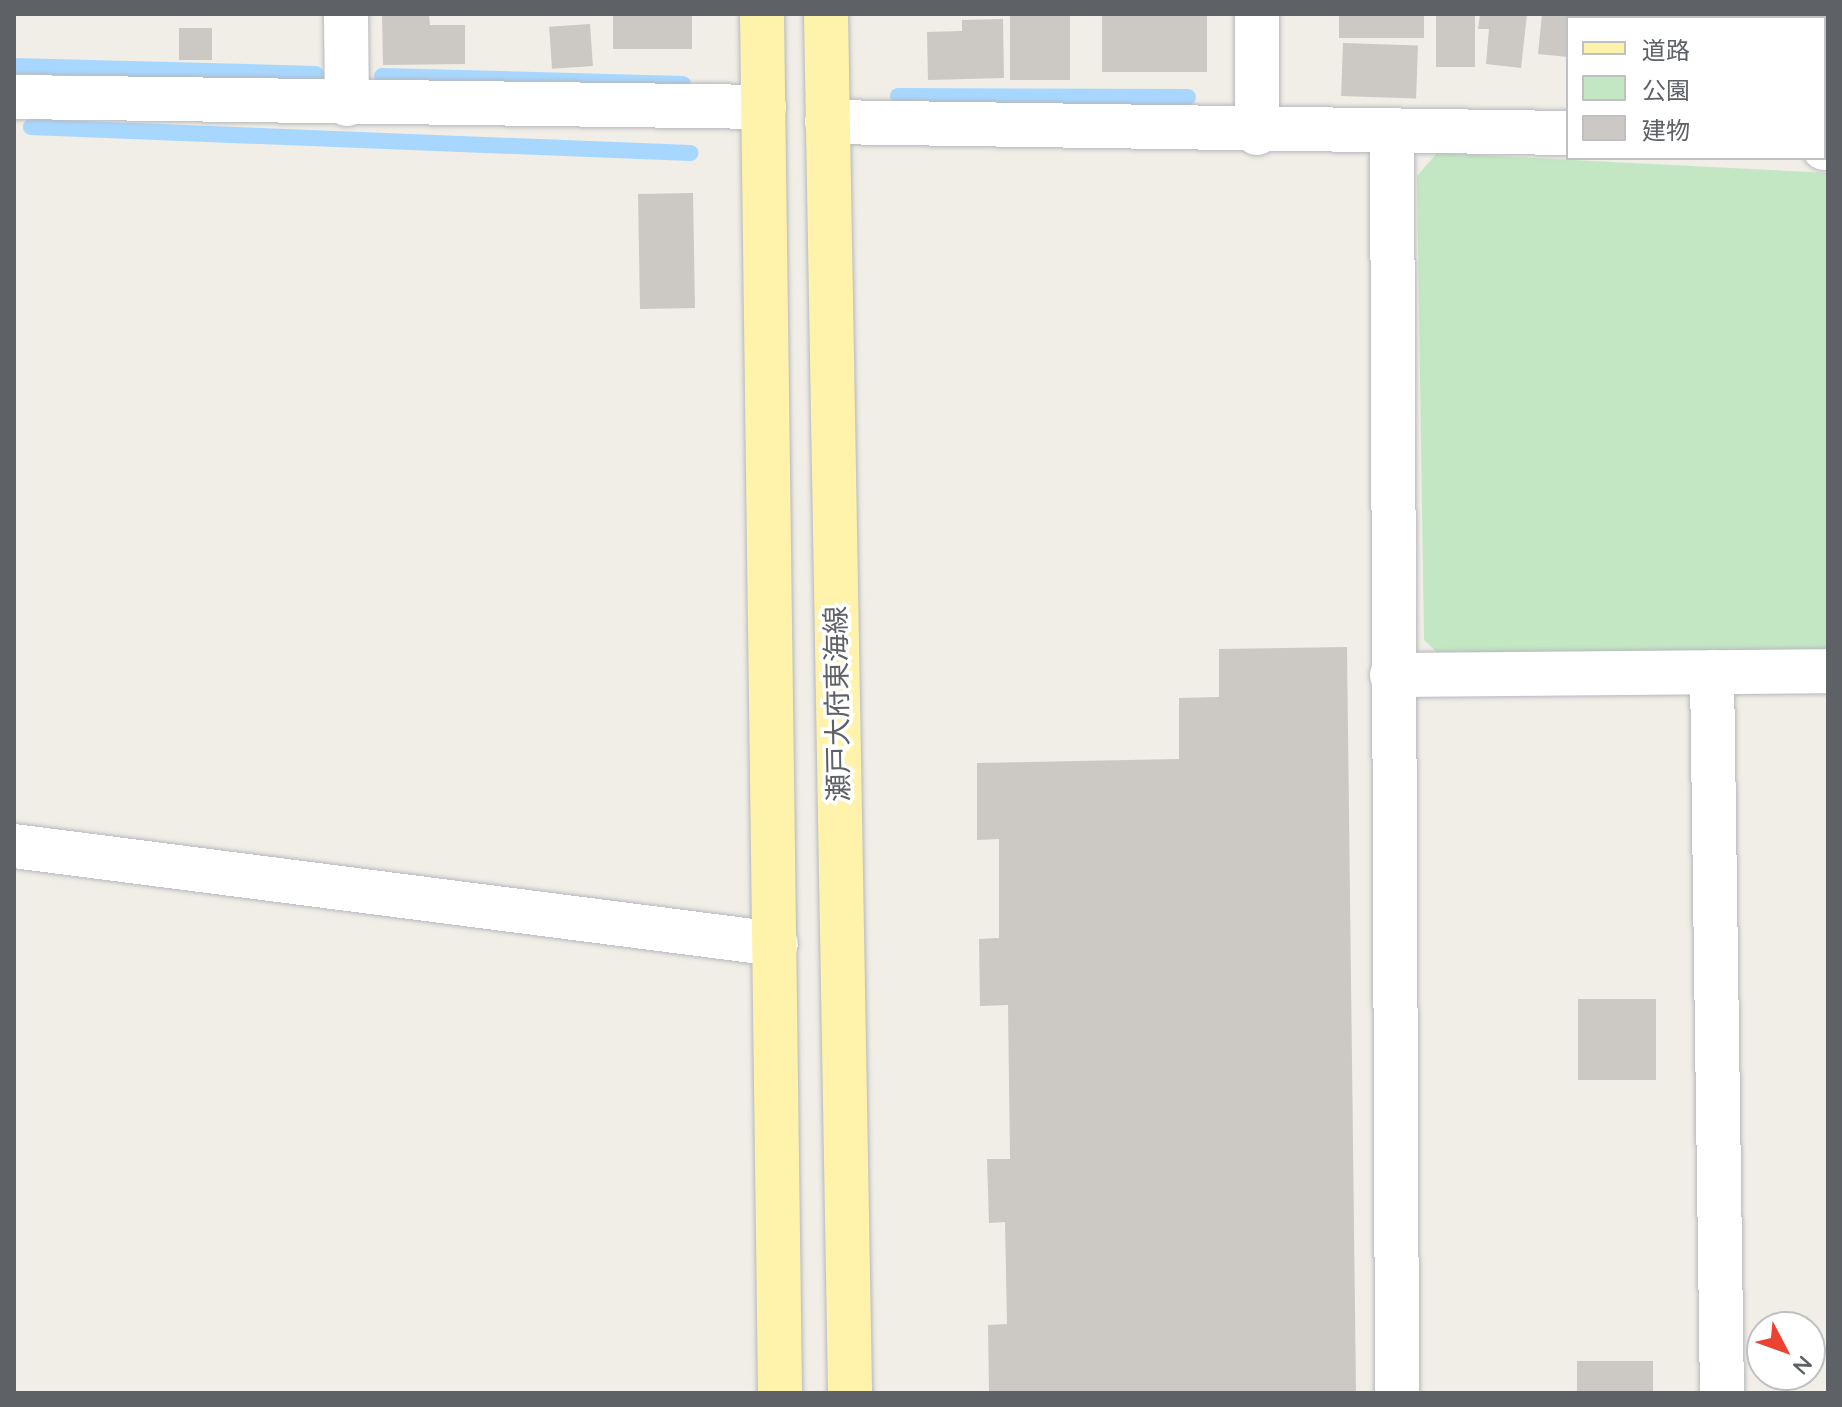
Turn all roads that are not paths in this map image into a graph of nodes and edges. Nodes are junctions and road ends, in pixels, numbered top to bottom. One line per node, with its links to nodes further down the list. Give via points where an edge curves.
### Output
1 (346, 14): 6 (street)
2 (762, 14): 7 (main road)
3 (826, 14): 8 (main road, 瀬戸大府東海線)
4 (1257, 14): 9 (street)
5 (14, 97): 6 (street)
6 (347, 104): 7 (street)
7 (764, 107): 16 (main road)
8 (827, 122): 9 (street); 18 (main road, 瀬戸大府東海線)
9 (1257, 133): 10 (street)
10 (1392, 133): 11 (street); 14 (street)
11 (1566, 133)
12 (1828, 671): 13 (street)
13 (1712, 672): 14 (street); 20 (street)
14 (1392, 675): 19 (street)
15 (14, 846): 16 (street)
16 (776, 944): 17 (main road)
17 (780, 1393)
18 (850, 1393)
19 (1397, 1393)
20 (1722, 1393)

